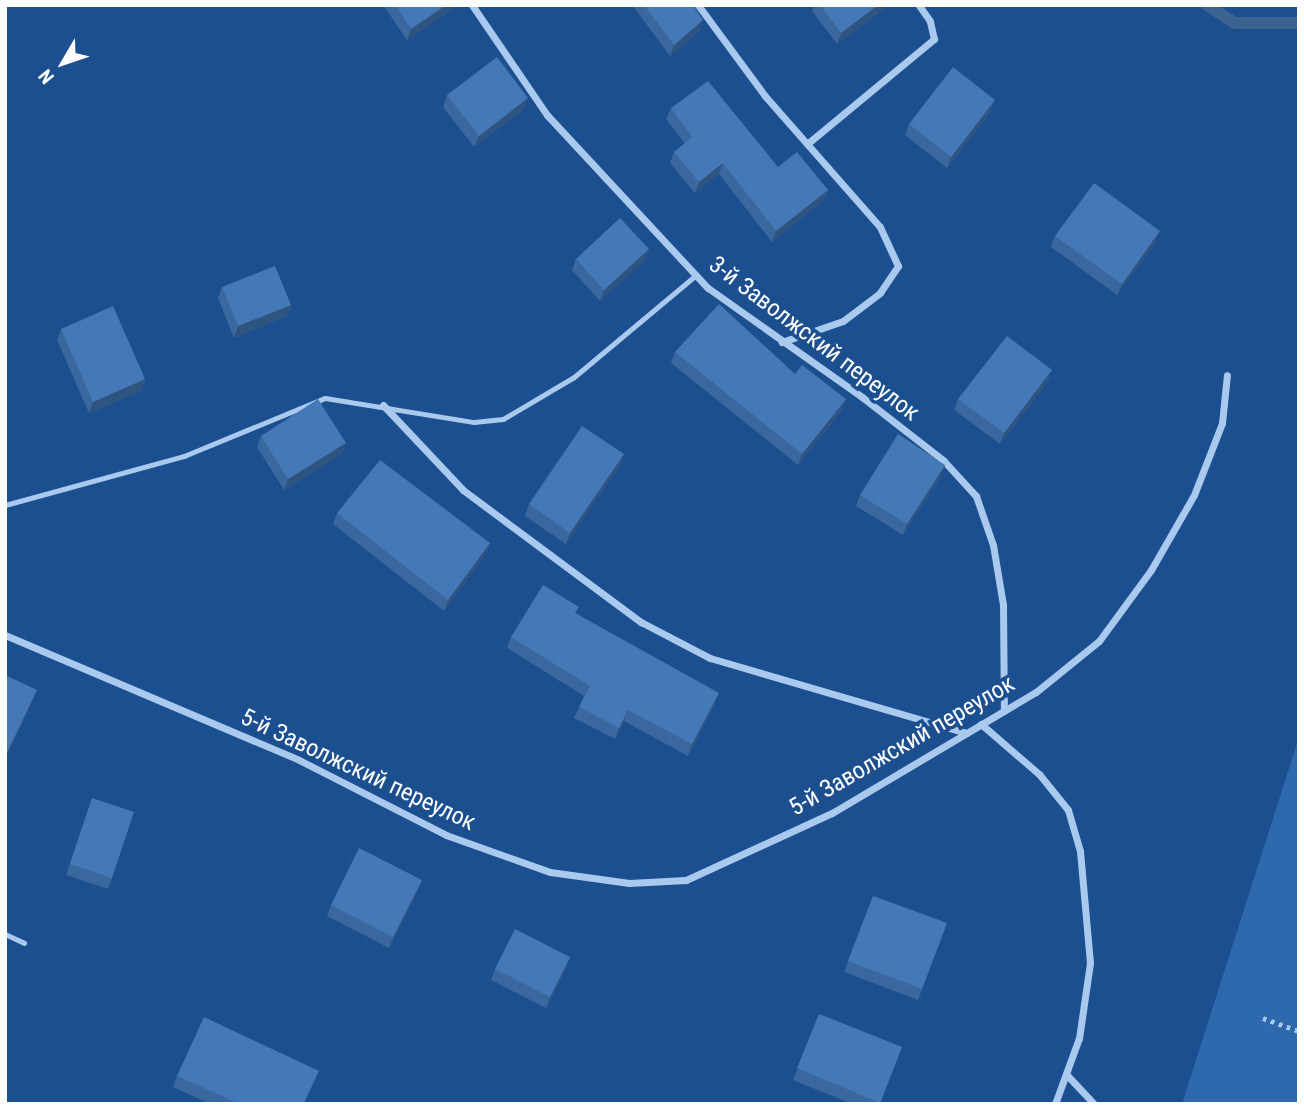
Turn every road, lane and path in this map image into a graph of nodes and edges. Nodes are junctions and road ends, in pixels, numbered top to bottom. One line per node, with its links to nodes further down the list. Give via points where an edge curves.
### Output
1 (472, 5): 5 (street, 3-й Заволжский переулок, via 547,115)
2 (698, 5): 4 (street)
3 (919, 5): 4 (street, via 930,20 934,39)
4 (807, 144): 6 (street, via 880,228 898,266 880,293 843,321)
5 (695, 275): 6 (street, 3-й Заволжский переулок); 8 (lane, via 574,377 503,419 474,422)
6 (782, 342): 11 (street, 3-й Заволжский переулок, via 933,452 976,496 993,545 1003,605)
7 (1227, 375): 11 (street, 5-й Заволжский переулок, via 1222,423 1194,495 1151,570 1099,641 1036,692)
8 (383, 405): 9 (lane, via 325,398 184,456); 13 (street, via 463,490 640,622 710,658)
9 (5, 505)
10 (5, 635): 13 (street, 5-й Заволжский переулок, via 299,760 446,835 550,872 629,883 686,880 832,813)
11 (1004, 710): 12 (street, 5-й Заволжский переулок)
12 (981, 724): 13 (street, 5-й Заволжский переулок); 18 (street, via 1039,775 1068,810 1080,851 1090,962 1079,1038)
13 (966, 733)
14 (5, 934): 15 (lane)
15 (24, 943)
16 (1263, 1018): 17 (path)
17 (1299, 1031)
18 (1066, 1074): 19 (street); 20 (street)
19 (1055, 1104)
20 (1094, 1104)

